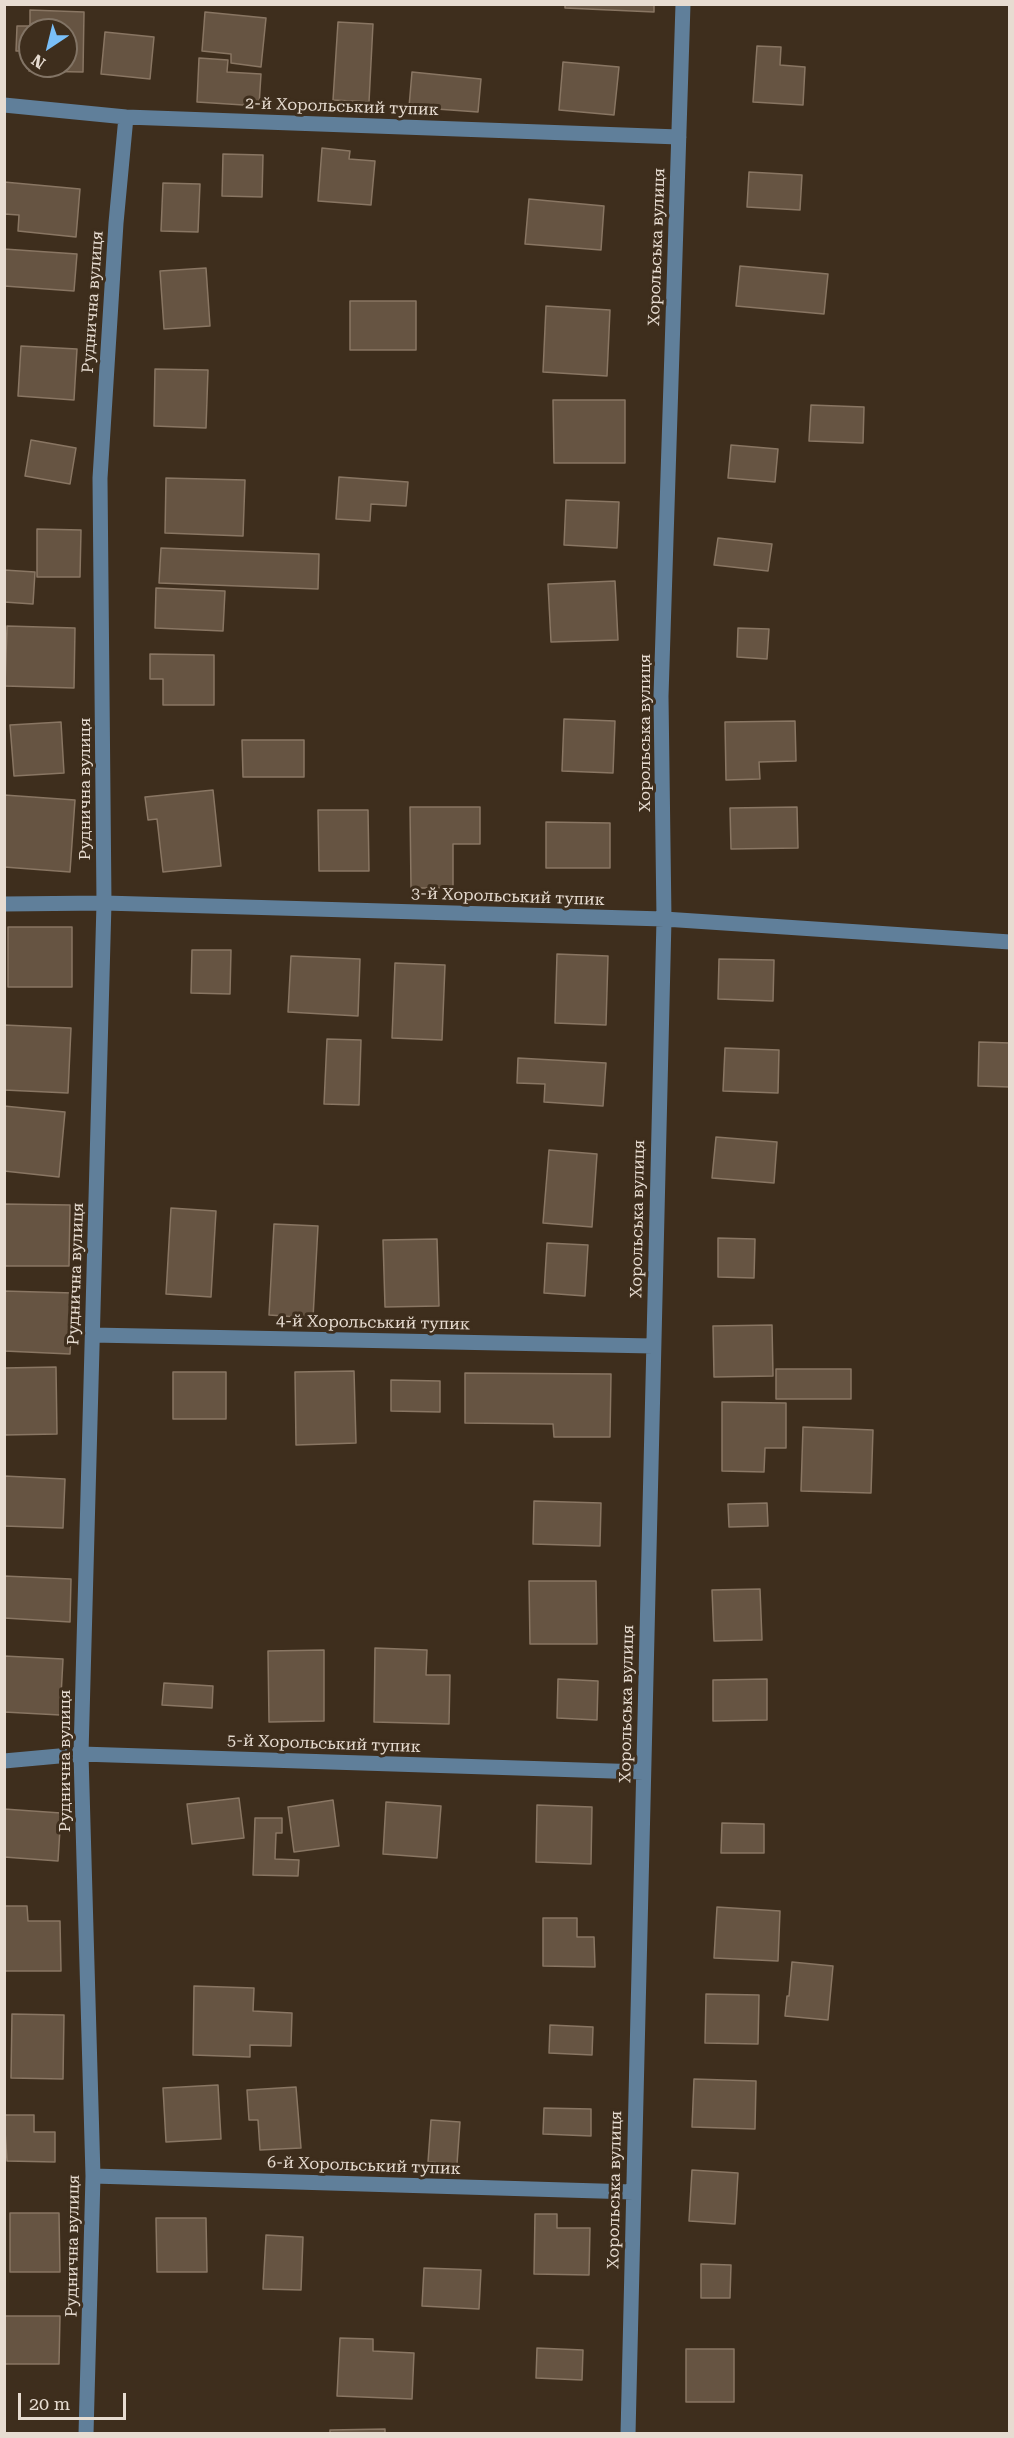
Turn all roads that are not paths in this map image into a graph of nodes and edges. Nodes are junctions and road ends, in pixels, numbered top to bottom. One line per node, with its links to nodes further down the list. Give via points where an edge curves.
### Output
1 (683, 4): 4 (street, Хорольська вулиця)
2 (4, 105): 3 (street, 2-й Хорольський тупик)
3 (126, 117): 4 (street, 2-й Хорольський тупик); 5 (street, Руднична вулиця, via 100,478)
4 (679, 137): 7 (street, Хорольська вулиця, via 661,696)
5 (104, 903): 6 (street, 3-й Хорольський тупик); 7 (street, 3-й Хорольський тупик); 9 (street, Руднична вулиця)
6 (4, 904)
7 (664, 919): 8 (street, 3-й Хорольський тупик); 10 (street, Хорольська вулиця)
8 (1010, 942)
9 (92, 1335): 10 (street, 4-й Хорольський тупик); 11 (street, Руднична вулиця)
10 (654, 1347): 13 (street, Хорольська вулиця)
11 (81, 1754): 12 (street, 5-й Хорольський тупик); 13 (street, 5-й Хорольський тупик); 14 (street, Руднична вулиця)
12 (4, 1761)
13 (643, 1772): 15 (street, Хорольська вулиця)
14 (93, 2176): 15 (street, 6-й Хорольський тупик); 16 (street, Руднична вулиця)
15 (633, 2192): 17 (street, Хорольська вулиця)
16 (86, 2433)
17 (628, 2433)

